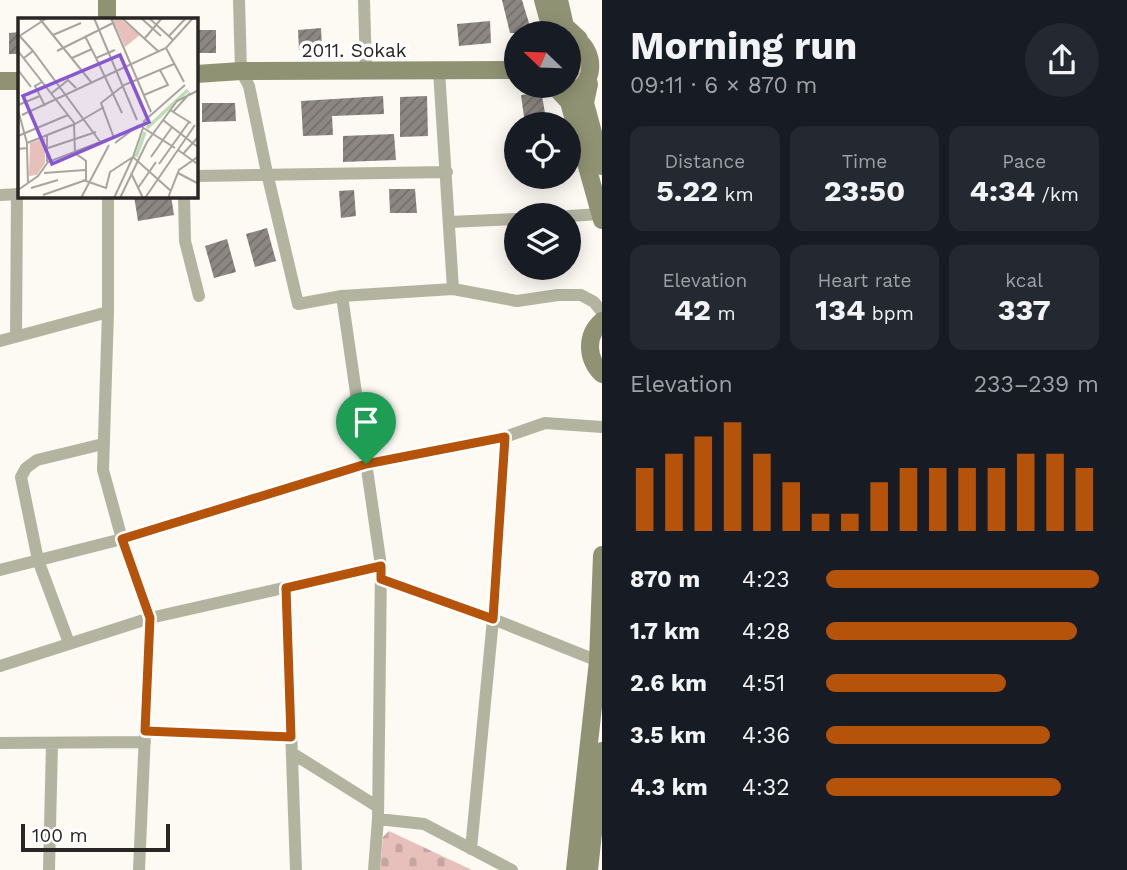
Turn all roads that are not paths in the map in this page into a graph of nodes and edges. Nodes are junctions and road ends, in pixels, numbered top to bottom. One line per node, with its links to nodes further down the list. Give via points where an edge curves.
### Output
1 (107, 0): 6 (main road)
2 (239, 0): 11 (street)
3 (364, 0): 12 (street)
4 (543, 0): 7 (main road)
5 (559, 0): 8 (main road)
6 (107, 18)
7 (549, 21)
8 (564, 21)
9 (581, 43): 14 (main road, via 592,50)
10 (504, 69): 13 (main road, 2011. Sokak)
11 (241, 71): 12 (main road, 2011. Sokak); 15 (main road, 2011. Sokak); 22 (street, via 249,86)
12 (366, 71): 13 (main road, 2011. Sokak)
13 (439, 71): 21 (street)
14 (596, 73): 18 (main road); 20 (main road, via 585,103)
15 (198, 74)
16 (0, 81): 17 (main road)
17 (18, 81)
18 (581, 85)
19 (565, 98): 29 (main road)
20 (602, 166)
21 (447, 172): 22 (street); 31 (street)
22 (267, 173): 23 (street); 34 (street, via 298,304)
23 (198, 176)
24 (18, 194): 25 (street); 38 (street)
25 (0, 195)
26 (108, 198): 35 (street)
27 (184, 198): 33 (street, via 185,241)
28 (581, 216): 29 (street)
29 (601, 217)
30 (504, 220): 31 (street)
31 (449, 222): 32 (street)
32 (453, 289): 34 (street); 36 (street, via 517,302 581,295)
33 (199, 296)
34 (342, 296): 44 (street)
35 (108, 312): 38 (street); 43 (street)
36 (602, 313)
37 (602, 321): 40 (main road, via 589,345)
38 (16, 337): 39 (street)
39 (0, 341)
40 (600, 375)
41 (602, 427): 42 (street, via 545,423)
42 (505, 437): 44 (street); 52 (street)
43 (103, 444): 45 (street, via 103,470); 47 (street, via 37,460 23,472 21,482)
44 (366, 464): 45 (street); 49 (street)
45 (122, 539): 47 (street); 51 (street)
46 (602, 555): 54 (main road)
47 (38, 560): 48 (street); 53 (street)
48 (0, 570)
49 (381, 573): 50 (street); 52 (street); 62 (street)
50 (286, 588): 51 (street); 57 (street)
51 (150, 618): 53 (street); 56 (street)
52 (493, 619): 54 (street); 63 (street)
53 (69, 643): 55 (street)
54 (600, 660): 69 (main road)
55 (0, 666)
56 (145, 736): 57 (street); 59 (street); 65 (street)
57 (291, 737): 61 (street)
58 (0, 743): 59 (street)
59 (51, 743): 64 (street)
60 (602, 751): 70 (main road)
61 (292, 753): 62 (street); 66 (street)
62 (378, 813): 63 (street, via 424,824); 67 (street)
63 (471, 849): 68 (street)
64 (49, 870)
65 (139, 870)
66 (296, 870)
67 (374, 870)
68 (512, 870)
69 (575, 870)
70 (589, 870)

